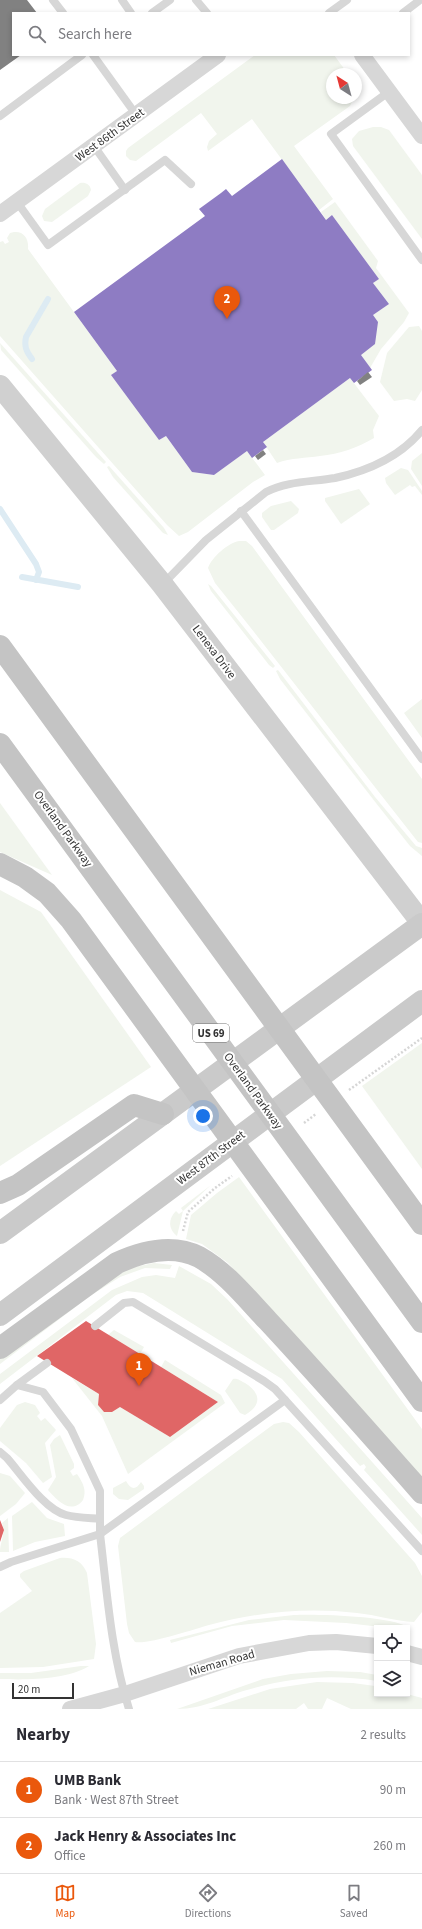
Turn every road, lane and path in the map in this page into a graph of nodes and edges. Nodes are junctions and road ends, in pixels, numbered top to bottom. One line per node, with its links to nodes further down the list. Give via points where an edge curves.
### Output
1 (53, 0): 7 (lane)
2 (122, 0): 8 (lane)
3 (170, 0): 9 (lane)
4 (196, 0): 10 (lane)
5 (346, 0): 11 (lane)
6 (420, 0): 12 (lane)
7 (62, 12)
8 (130, 12)
9 (153, 12)
10 (206, 12)
11 (331, 12)
12 (404, 12)
13 (81, 56): 18 (lane)
14 (94, 56): 19 (lane)
15 (217, 56): 19 (street, West 86th Street)
16 (363, 56): 17 (street)
17 (390, 91): 20 (street); 26 (lane, via 331,134)
18 (0, 116)
19 (137, 116): 21 (street, West 86th Street)
20 (420, 129)
21 (94, 146): 23 (lane); 24 (street, West 86th Street)
22 (191, 184): 23 (lane, via 165,160)
23 (125, 190): 24 (lane, via 48,245)
24 (17, 202): 25 (street, West 86th Street)
25 (0, 214)
26 (422, 260)
27 (0, 386): 30 (street, Lenexa Drive)
28 (422, 430): 29 (lane, via 390,458 334,478 276,487)
29 (241, 512): 30 (lane, via 206,540); 35 (lane)
30 (162, 584): 37 (street, Lenexa Drive)
31 (0, 641): 33 (highway)
32 (0, 646): 33 (highway)
33 (13, 664): 44 (highway)
34 (0, 744): 48 (highway, Overland Parkway / US 69)
35 (422, 759)
36 (0, 864): 55 (highway, via 25,877 47,893 71,920)
37 (422, 924): 41 (main road)
38 (422, 1001): 47 (main road, West 87th Street)
39 (422, 1038): 40 (path)
40 (371, 1074)
41 (163, 1114): 43 (highway, via 134,1105 18,1184); 45 (main road)
42 (225, 1181): 46 (path, via 188,1212)
43 (0, 1193)
44 (422, 1224)
45 (0, 1233)
46 (181, 1238)
47 (0, 1315)
48 (422, 1322)
49 (95, 1326): 54 (lane, via 124,1303 134,1302 264,1381)
50 (0, 1348): 57 (highway, via 117,1263 134,1255 166,1250 199,1257 227,1278)
51 (47, 1363): 52 (lane)
52 (17, 1385): 53 (lane); 58 (lane, via 43,1392 70,1426 100,1491)
53 (0, 1400)
54 (285, 1400): 59 (lane); 60 (lane)
55 (422, 1401)
56 (0, 1452): 58 (lane, via 55,1510 66,1515)
57 (422, 1492)
58 (100, 1519): 59 (lane)
59 (100, 1534): 61 (lane); 65 (lane, via 112,1630)
60 (422, 1551)
61 (0, 1567)
62 (374, 1646): 65 (street, Nieman Road, via 336,1642 309,1643 240,1656)
63 (410, 1654): 64 (street)
64 (422, 1657)
65 (127, 1702): 66 (street, Nieman Road)
66 (70, 1709)

